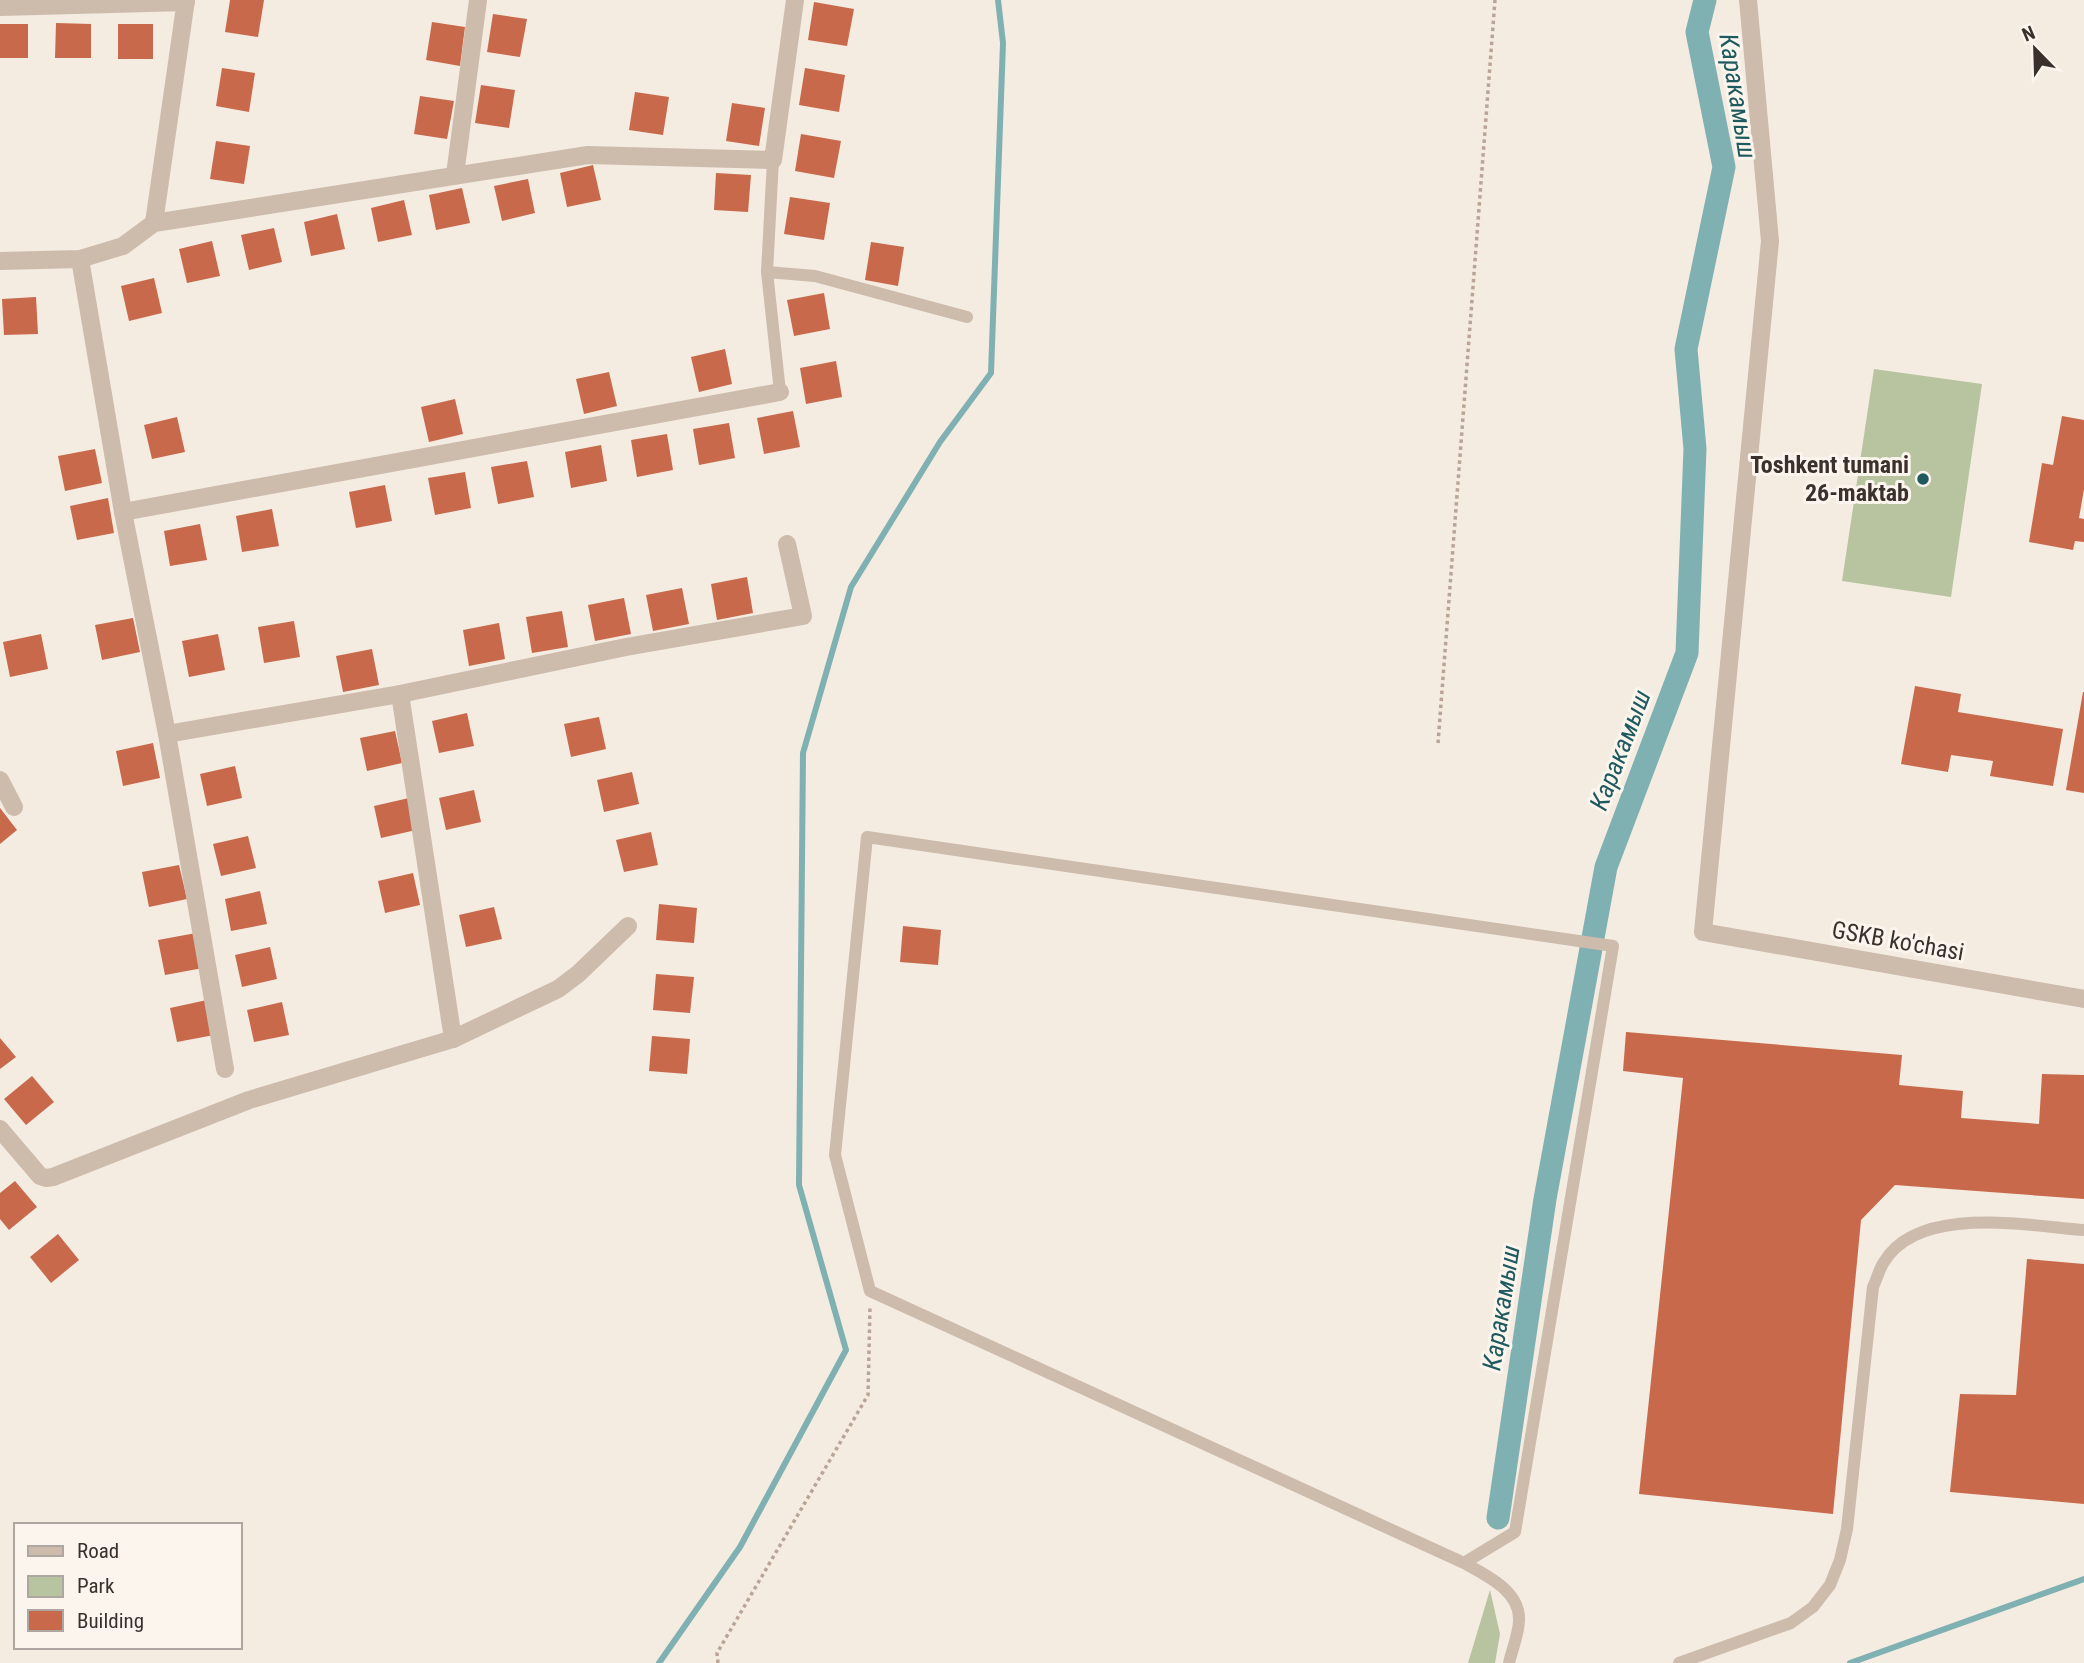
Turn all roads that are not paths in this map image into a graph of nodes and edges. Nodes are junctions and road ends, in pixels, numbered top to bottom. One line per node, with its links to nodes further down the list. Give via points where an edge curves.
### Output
1 (478, 0): 7 (street)
2 (795, 0): 6 (street)
3 (1748, 0): 21 (street, GSKB ko'chasi, via 1770,241 1703,932)
4 (186, 1): 5 (street); 8 (street)
5 (0, 7)
6 (773, 160): 7 (street, via 588,155); 11 (lane)
7 (455, 175): 8 (street)
8 (154, 223): 9 (street, via 123,246)
9 (80, 259): 10 (street); 14 (street)
10 (0, 261)
11 (766, 272): 12 (lane, via 815,276); 13 (lane)
12 (967, 317)
13 (780, 392): 14 (street)
14 (123, 512): 17 (street)
15 (787, 544): 16 (street, via 803,616)
16 (400, 694): 17 (street); 22 (street)
17 (167, 734): 23 (street)
18 (0, 780): 19 (street)
19 (14, 807)
20 (628, 926): 22 (street, via 558,989)
21 (2084, 999)
22 (453, 1039): 24 (street, via 249,1100 52,1177 40,1176)
23 (225, 1069)
24 (0, 1129)
25 (2084, 1230): 28 (lane, via 1948,1224 1900,1244 1884,1261 1873,1287 1847,1529 1830,1586 1813,1607 1791,1623)
26 (1464, 1563): 26 (lane, via 1515,1532 1614,946 867,837 835,1155 870,1291); 27 (lane, via 1493,1579 1512,1597 1520,1619)
27 (1509, 1663)
28 (1679, 1663)

